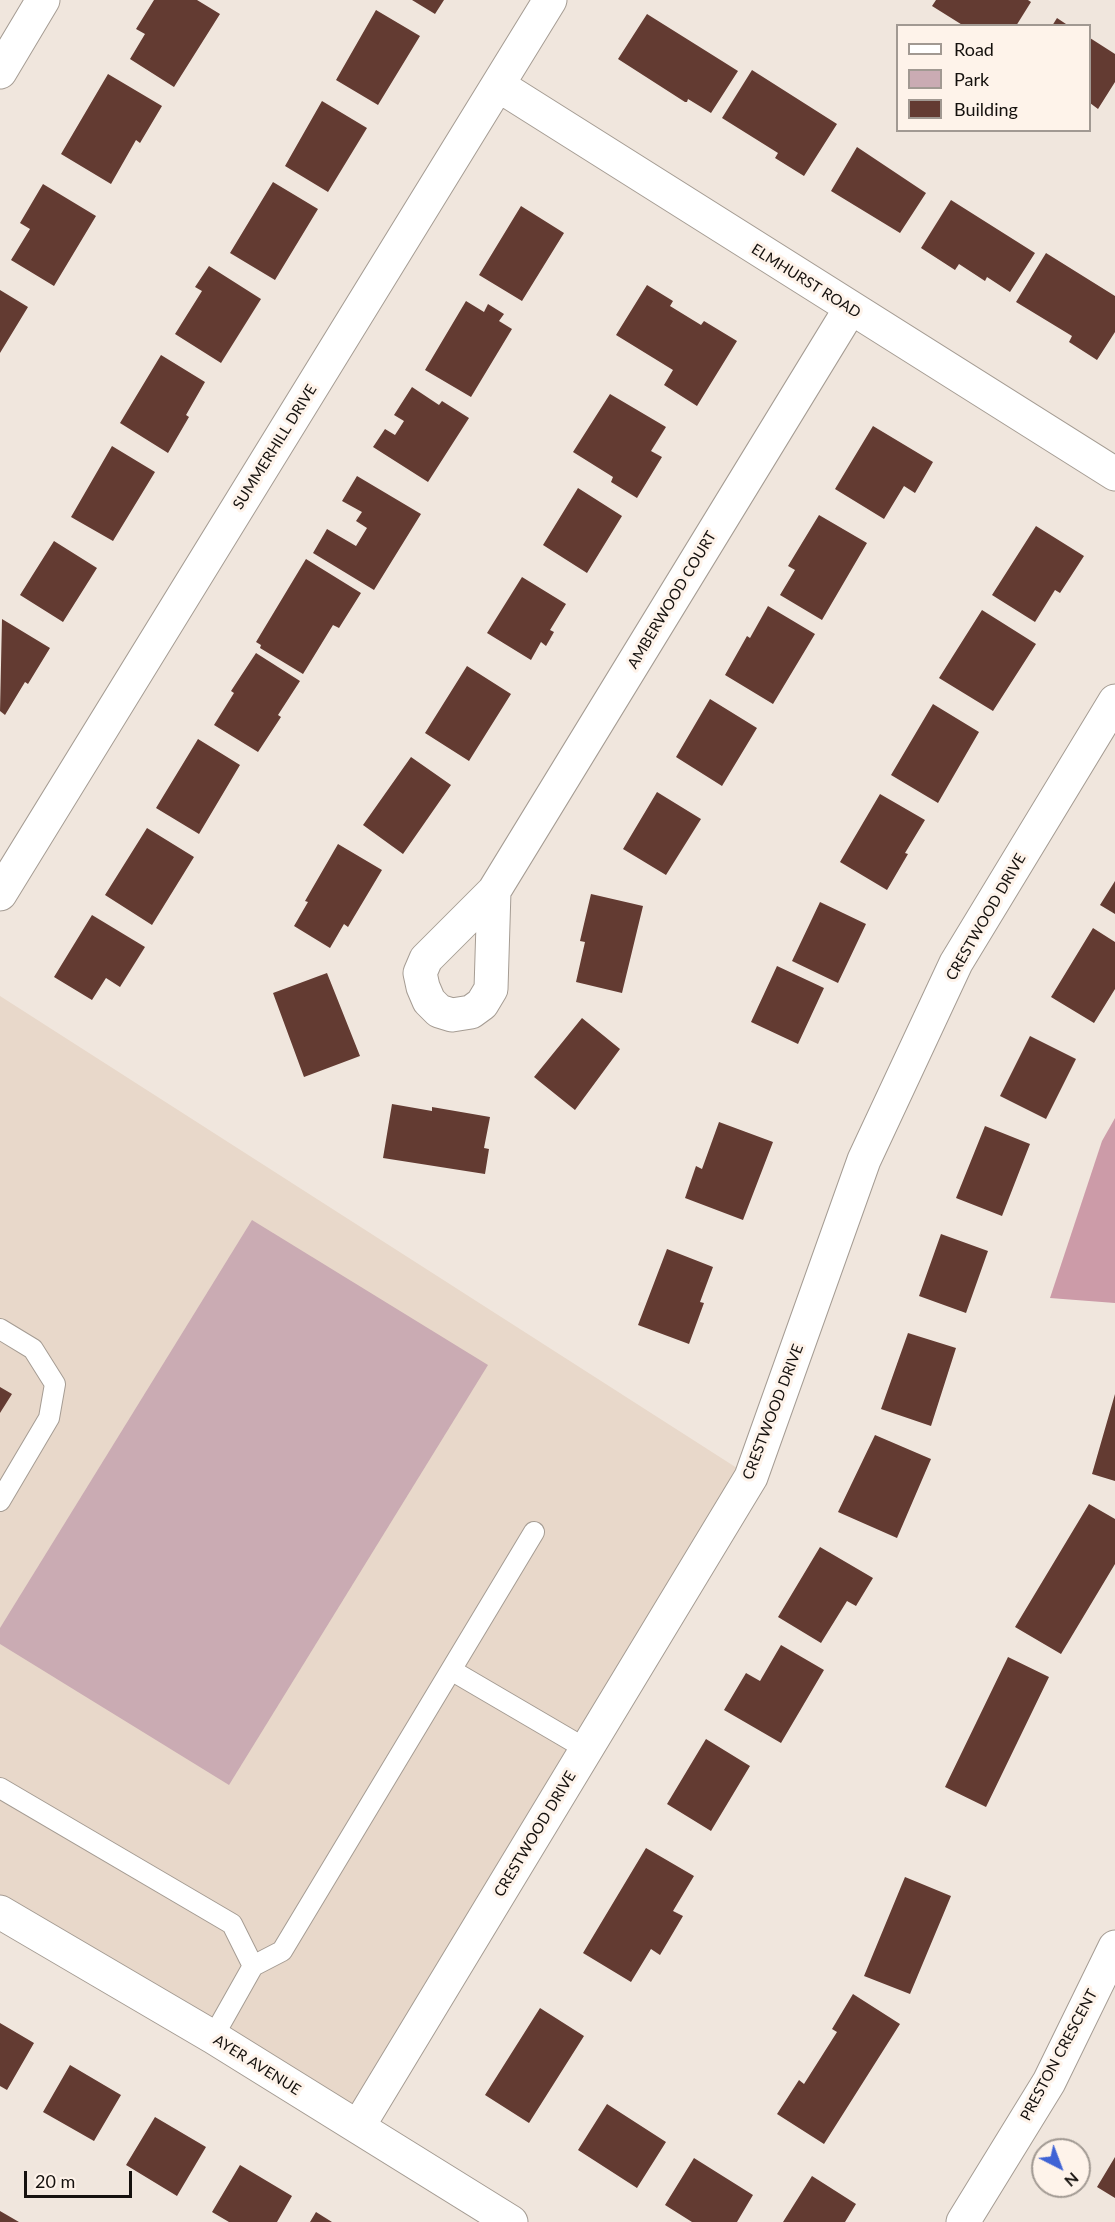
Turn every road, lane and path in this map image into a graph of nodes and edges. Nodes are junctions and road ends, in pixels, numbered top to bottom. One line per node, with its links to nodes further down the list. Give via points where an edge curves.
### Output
1 (43, 0): 3 (street)
2 (550, 0): 4 (street, SUMMERHILL DRIVE)
3 (0, 72)
4 (498, 85): 5 (street, ELMHURST ROAD); 9 (street, SUMMERHILL DRIVE)
5 (850, 309): 6 (street, ELMHURST ROAD); 8 (street, AMBERWOOD COURT)
6 (1115, 474)
7 (1115, 701): 14 (street, CRESTWOOD DRIVE, via 946,984 864,1160 751,1477)
8 (494, 891)
9 (0, 894)
10 (0, 1329): 11 (lane, via 33,1349 55,1384 49,1418)
11 (0, 1501)
12 (534, 1532): 13 (lane)
13 (451, 1670): 14 (lane); 18 (lane, via 282,1951)
14 (586, 1749): 20 (street, CRESTWOOD DRIVE)
15 (0, 1788): 18 (lane, via 232,1924)
16 (0, 1912): 19 (street, AYER AVENUE)
17 (1115, 1947): 22 (street, PRESTON CRESCENT, via 1049,2082)
18 (253, 1965): 19 (lane)
19 (213, 2037): 20 (street, AYER AVENUE)
20 (358, 2127): 21 (street, AYER AVENUE)
21 (511, 2222)
22 (963, 2222)

